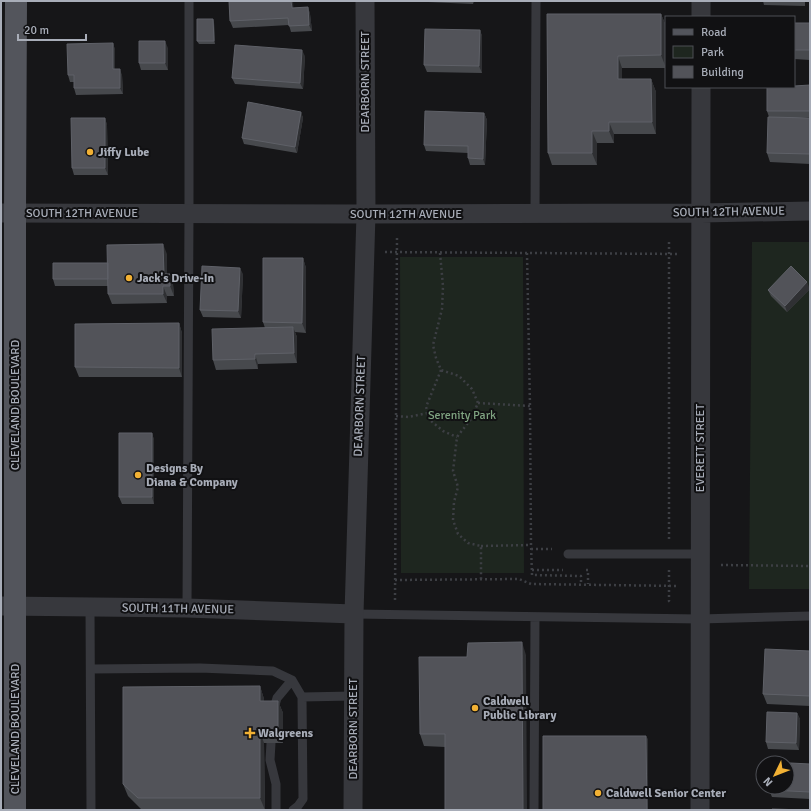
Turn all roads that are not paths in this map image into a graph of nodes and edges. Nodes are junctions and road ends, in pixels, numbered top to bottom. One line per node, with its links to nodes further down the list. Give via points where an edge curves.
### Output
1 (16, 1): 10 (main road, CLEVELAND BOULEVARD)
2 (189, 1): 11 (lane)
3 (365, 1): 13 (street, DEARBORN STREET)
4 (536, 1): 12 (lane)
5 (701, 1): 6 (street)
6 (701, 16)
7 (701, 88): 9 (street, EVERETT STREET)
8 (810, 211): 9 (street, SOUTH 12TH AVENUE)
9 (701, 212): 12 (street, SOUTH 12TH AVENUE); 15 (street, EVERETT STREET)
10 (8, 213): 11 (street, SOUTH 12TH AVENUE); 16 (main road, CLEVELAND BOULEVARD, via 11,440)
11 (189, 213): 13 (street, SOUTH 12TH AVENUE); 18 (lane)
12 (535, 213): 13 (street, SOUTH 12TH AVENUE)
13 (366, 214): 19 (street, DEARBORN STREET)
14 (568, 554): 15 (lane, via 669,554)
15 (700, 559): 22 (street, EVERETT STREET)
16 (8, 606): 17 (street, SOUTH 11TH AVENUE); 29 (main road, CLEVELAND BOULEVARD)
17 (90, 607): 18 (street, SOUTH 11TH AVENUE); 23 (lane)
18 (187, 608): 19 (street, SOUTH 11TH AVENUE)
19 (354, 614): 21 (lane); 25 (street, DEARBORN STREET)
20 (810, 616): 22 (lane)
21 (535, 617): 22 (lane); 34 (lane)
22 (700, 619): 35 (street, EVERETT STREET)
23 (91, 669): 24 (lane, via 200,668 273,671); 30 (lane)
24 (292, 680): 26 (lane); 27 (lane, via 277,698)
25 (353, 696): 26 (lane); 33 (street, DEARBORN STREET)
26 (302, 697): 32 (lane, via 303,799)
27 (272, 713)
28 (271, 743): 31 (lane, via 270,760 276,784)
29 (15, 810)
30 (91, 810)
31 (276, 810)
32 (293, 810)
33 (352, 810)
34 (534, 810)
35 (700, 810)

